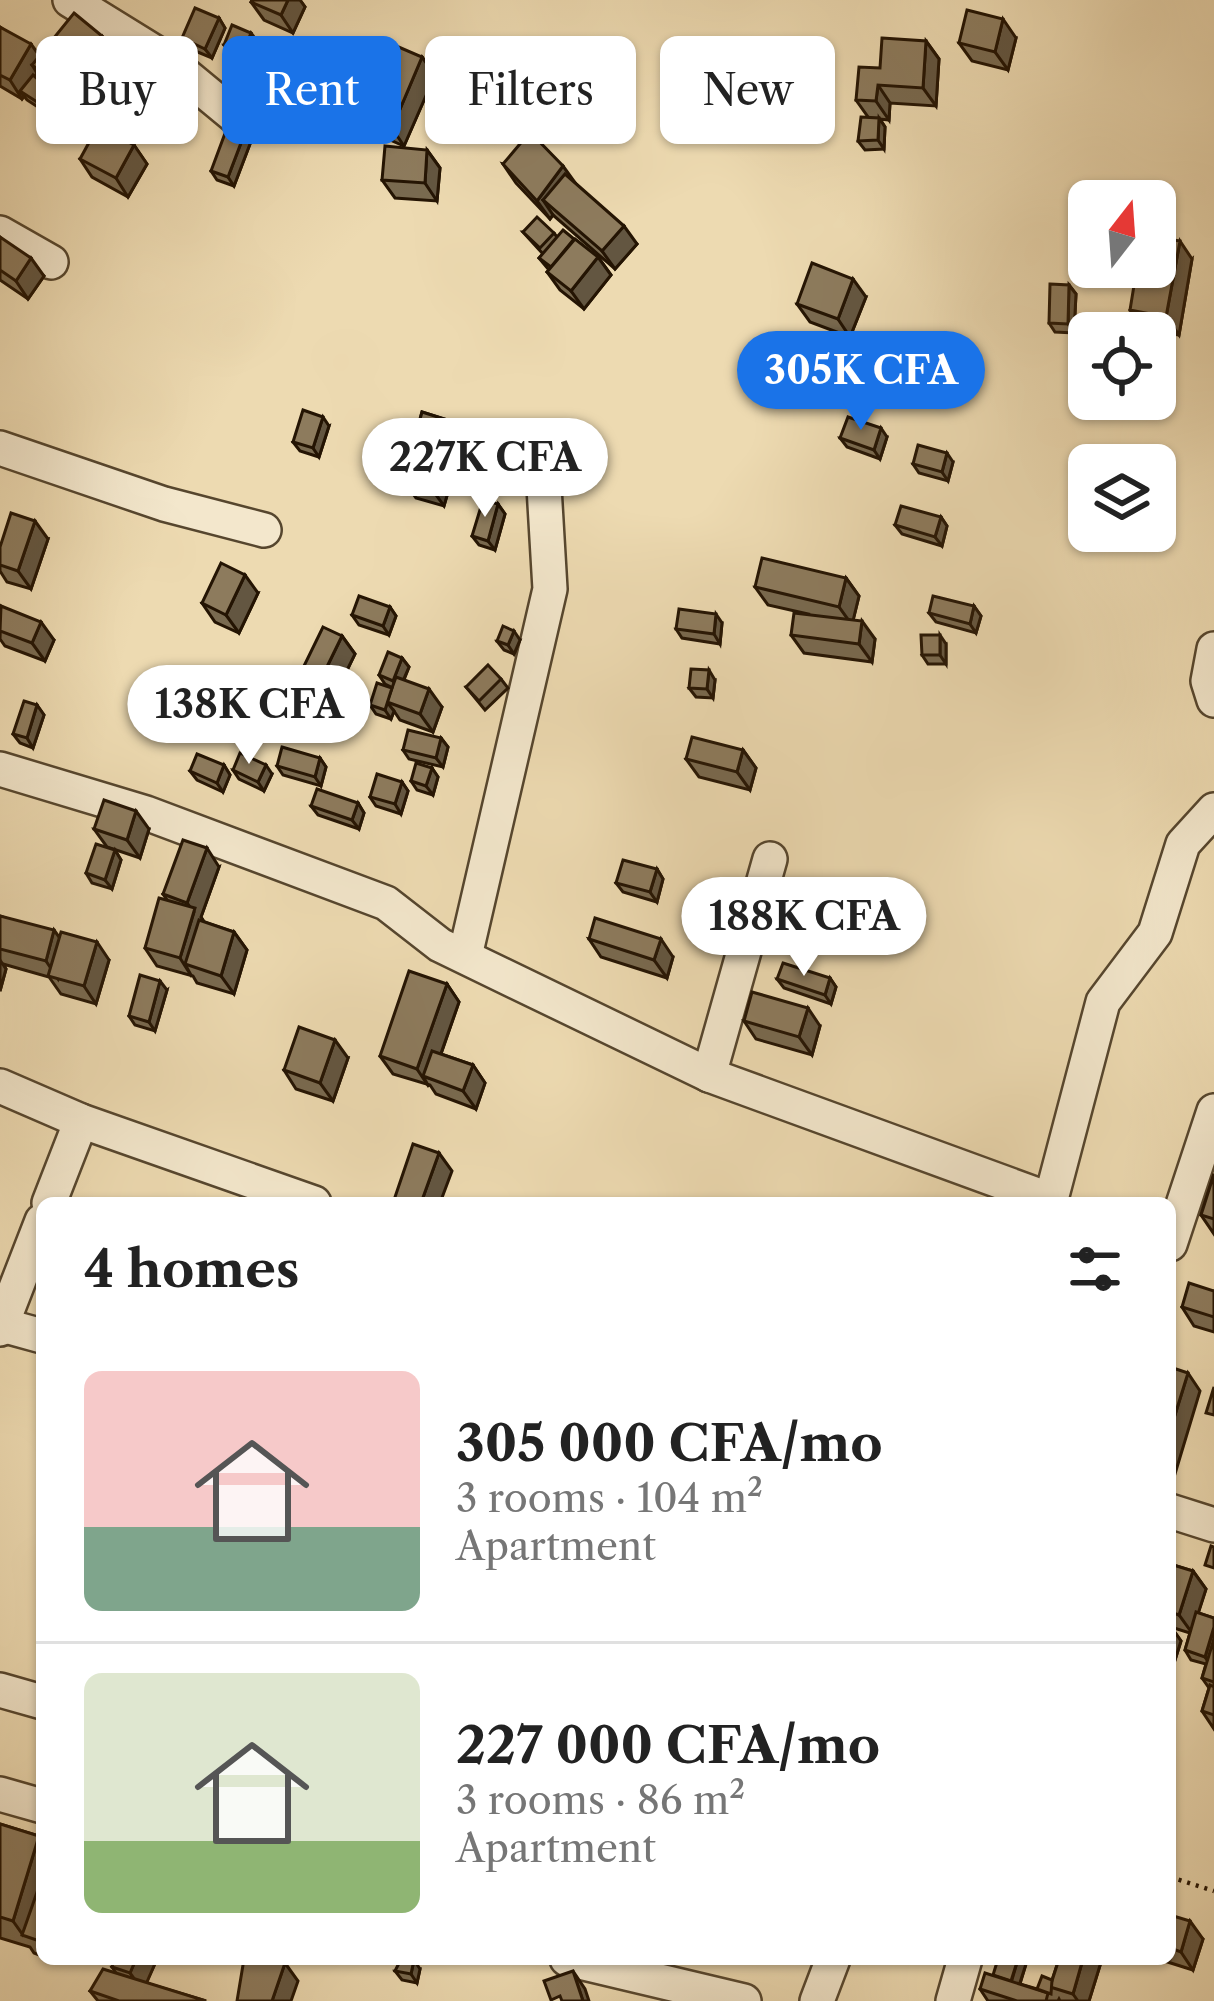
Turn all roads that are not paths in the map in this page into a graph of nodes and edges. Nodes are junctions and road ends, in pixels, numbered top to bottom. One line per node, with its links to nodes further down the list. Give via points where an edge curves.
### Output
1 (70, 0): 2 (street)
2 (222, 105)
3 (0, 233): 4 (street)
4 (51, 262)
5 (0, 448): 7 (street)
6 (542, 452): 13 (street, via 550,589)
7 (264, 530)
8 (1214, 650): 9 (street)
9 (1214, 700)
10 (0, 770): 13 (street, via 146,813 386,903)
11 (1214, 810): 21 (street, via 1183,844 1155,932 1103,1002)
12 (770, 859): 14 (street)
13 (466, 956): 14 (street)
14 (709, 1075): 20 (street)
15 (0, 1086): 17 (street)
16 (1214, 1111): 22 (street)
17 (81, 1121): 18 (street); 19 (street)
18 (51, 1197)
19 (297, 1197)
20 (1039, 1197)
21 (1051, 1197)
22 (1176, 1226)
23 (36, 1237): 24 (street)
24 (1, 1327): 25 (street)
25 (36, 1335)
26 (1176, 1513): 27 (street)
27 (1214, 1525)
28 (0, 1690): 29 (street)
29 (36, 1700)
30 (0, 1795): 31 (street)
31 (36, 1804)
32 (593, 1965): 35 (street)
33 (830, 1965): 36 (street)
34 (963, 1965): 37 (street)
35 (744, 2001)
36 (818, 2001)
37 (953, 2001)

